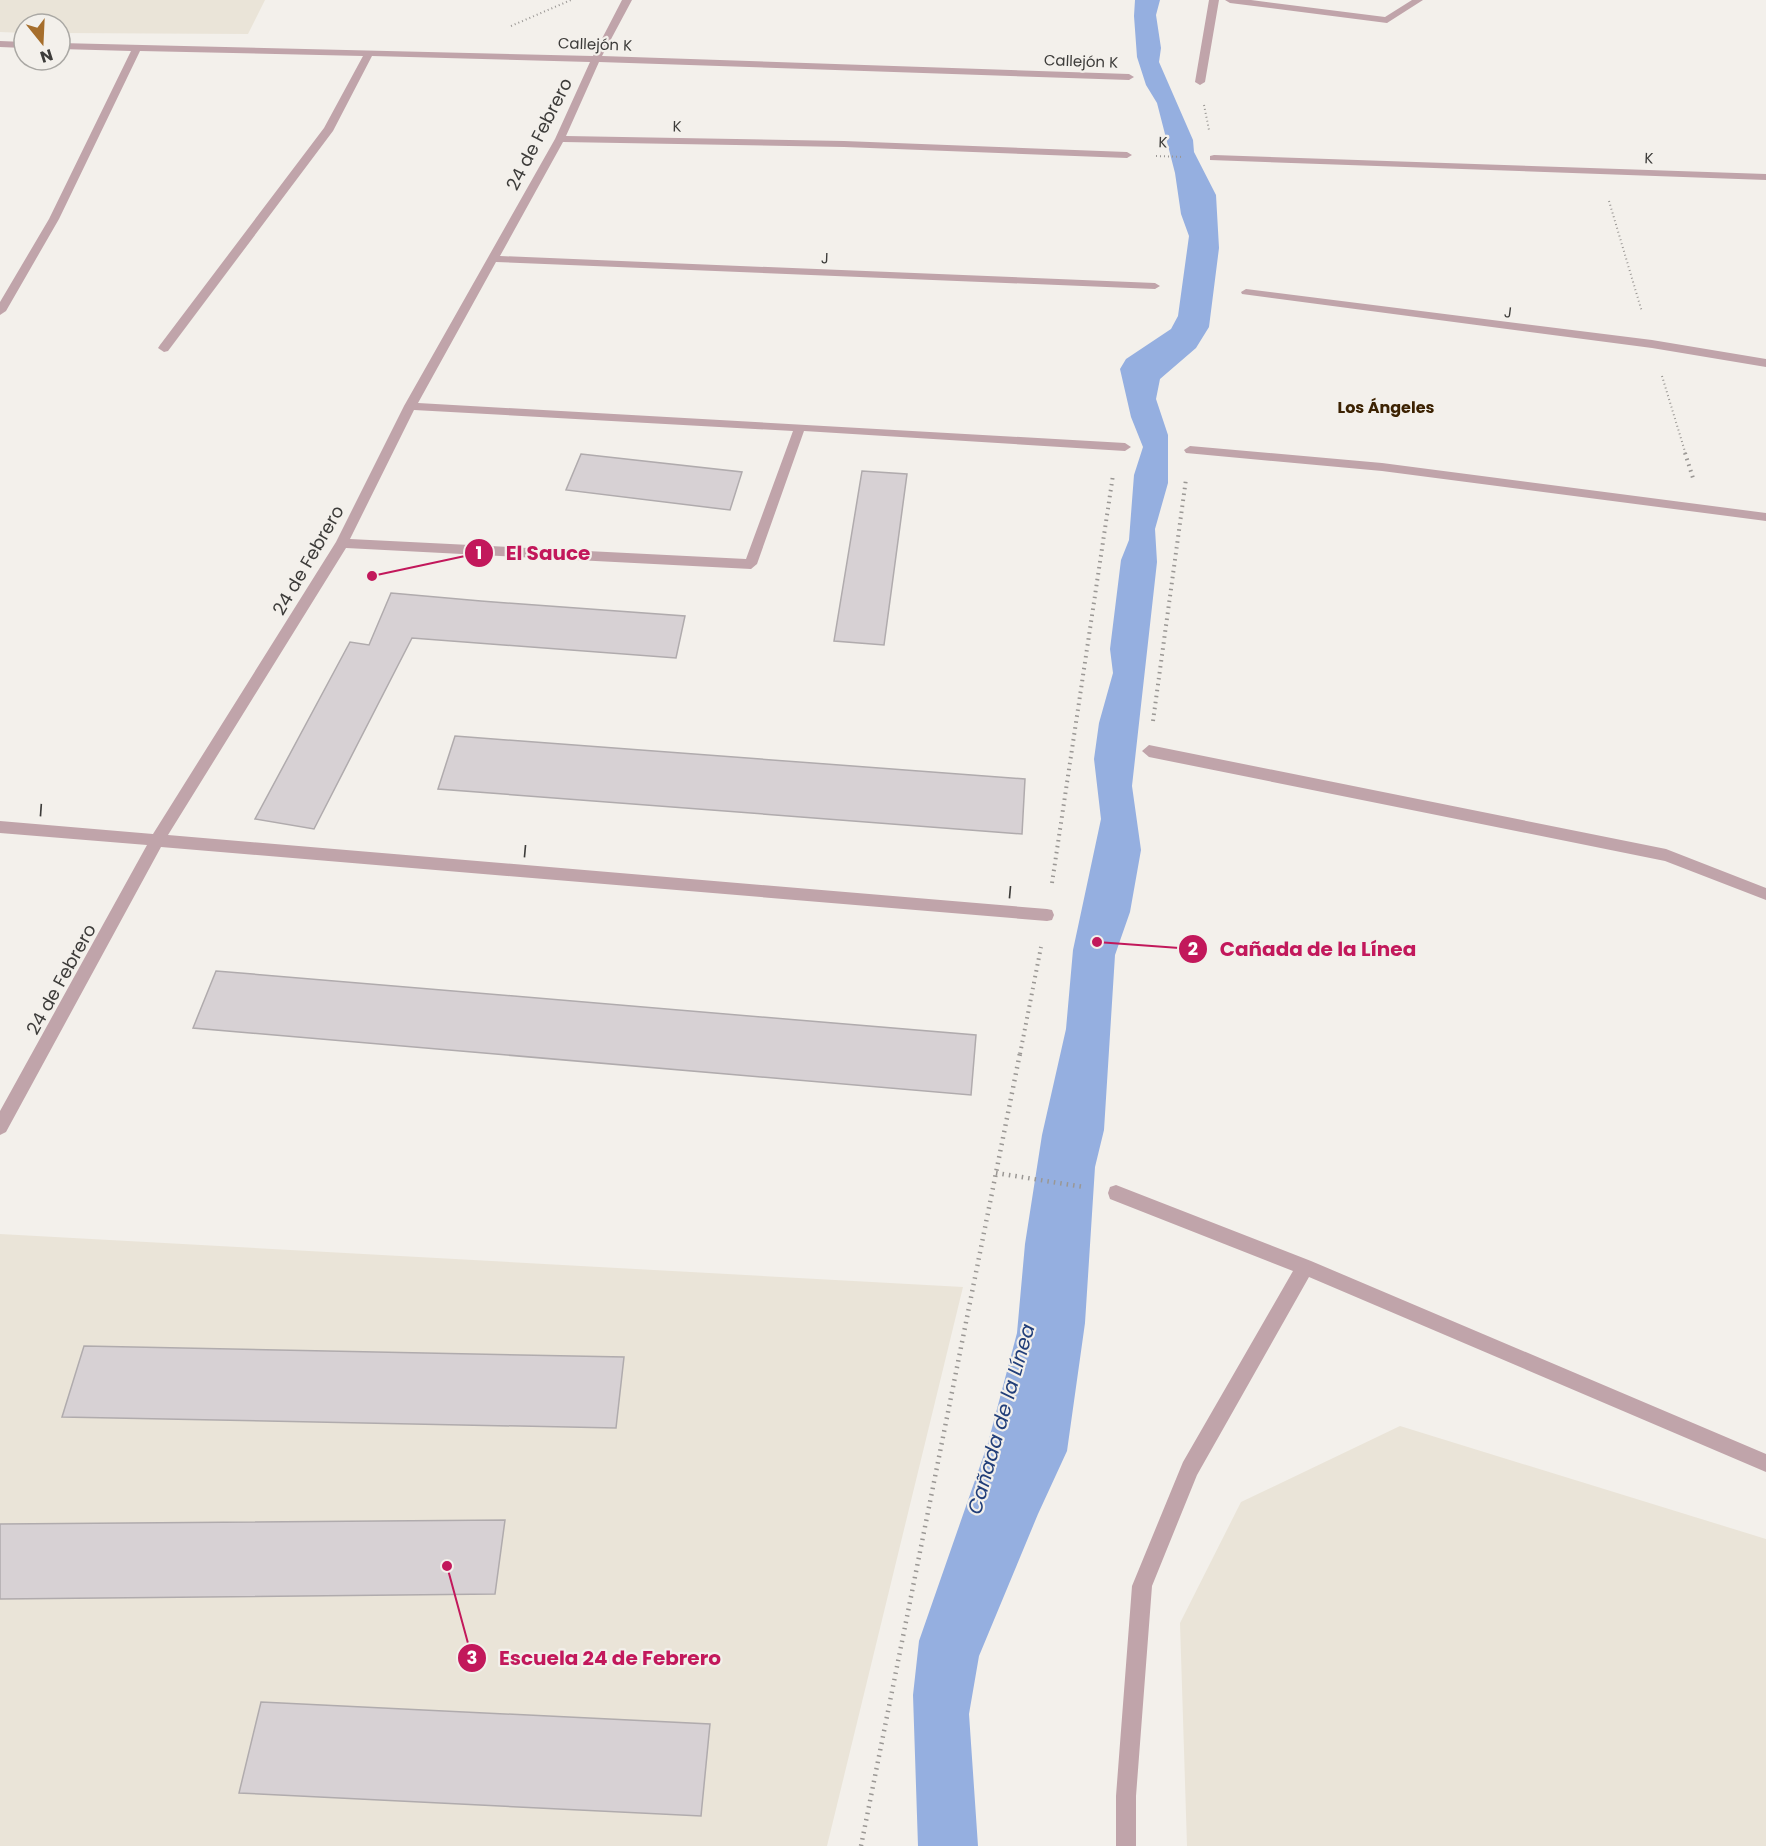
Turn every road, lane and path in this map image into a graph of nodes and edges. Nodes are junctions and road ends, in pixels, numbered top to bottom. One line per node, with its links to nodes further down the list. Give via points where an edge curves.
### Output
1 (627, 0): 8 (street, 24 de Febrero)
2 (1214, 0): 10 (street)
3 (1230, 0): 4 (street, via 1387,20)
4 (1418, 0)
5 (72, 46): 6 (street, Callejón K)
6 (137, 48): 7 (street, Callejón K); 18 (street, via 54,219)
7 (369, 53): 8 (street, Callejón K); 19 (street, via 329,129)
8 (596, 59): 9 (street, Callejón K); 11 (street, 24 de Febrero)
9 (1129, 77)
10 (1200, 82): 13 (path)
11 (560, 139): 12 (street, K, via 844,144); 15 (street, 24 de Febrero)
12 (1127, 155): 13 (path, K)
13 (1214, 158): 14 (street, K)
14 (1766, 177)
15 (494, 259): 16 (street, J); 21 (street, 24 de Febrero)
16 (1155, 286)
17 (1246, 292): 20 (street, J, via 1652,344)
18 (0, 311)
19 (164, 348)
20 (1766, 363)
21 (410, 406): 22 (street); 26 (street, 24 de Febrero)
22 (800, 427): 23 (street); 26 (street, via 751,564)
23 (1121, 448): 31 (path)
24 (1190, 450): 25 (street, via 1382,467); 27 (path)
25 (1766, 517)
26 (342, 543): 29 (street, 24 de Febrero)
27 (1149, 751): 30 (street, via 1666,855)
28 (0, 827): 29 (street, I)
29 (158, 839): 31 (street, I); 32 (street, 24 de Febrero)
30 (1766, 894)
31 (1047, 915): 33 (path)
32 (0, 1127)
33 (996, 1173): 34 (path); 37 (path)
34 (1116, 1193): 35 (street)
35 (1305, 1267): 36 (street); 38 (street, via 1190,1469 1142,1586 1126,1796)
36 (1766, 1463)
37 (861, 1846)
38 (1126, 1846)

